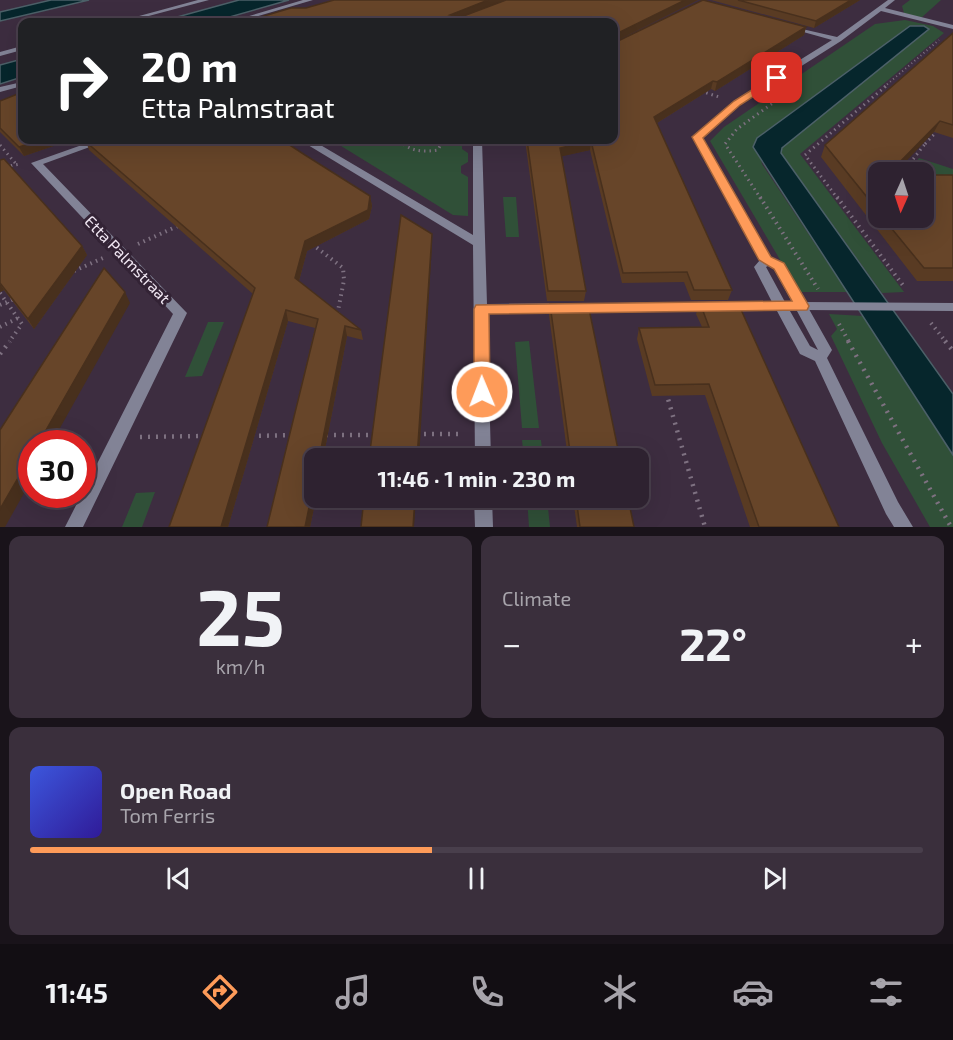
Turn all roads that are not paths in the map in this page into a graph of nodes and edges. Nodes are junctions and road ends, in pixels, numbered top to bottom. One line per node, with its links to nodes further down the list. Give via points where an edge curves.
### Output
1 (206, 0): 5 (street)
2 (310, 0): 6 (street)
3 (892, 0): 4 (street)
4 (879, 9): 8 (street); 9 (street)
5 (136, 18)
6 (246, 18)
7 (780, 24): 9 (street)
8 (953, 27)
9 (838, 39): 18 (street, via 737,103 698,137)
10 (18, 49): 11 (street)
11 (0, 54)
12 (18, 85): 13 (street)
13 (0, 90)
14 (92, 144): 26 (street, Etta Palmstraat, via 36,163 180,313)
15 (313, 144): 17 (street)
16 (478, 144): 17 (street)
17 (478, 243): 22 (street)
18 (766, 260): 19 (street, via 779,266); 20 (street, via 760,267)
19 (802, 306): 20 (street); 21 (street); 23 (street, via 825,350)
20 (781, 307): 22 (street); 23 (street, via 805,350)
21 (953, 307)
22 (481, 309): 24 (street)
23 (820, 358): 28 (street)
24 (483, 448)
25 (483, 508): 27 (street)
26 (74, 527)
27 (484, 527)
28 (904, 527)

